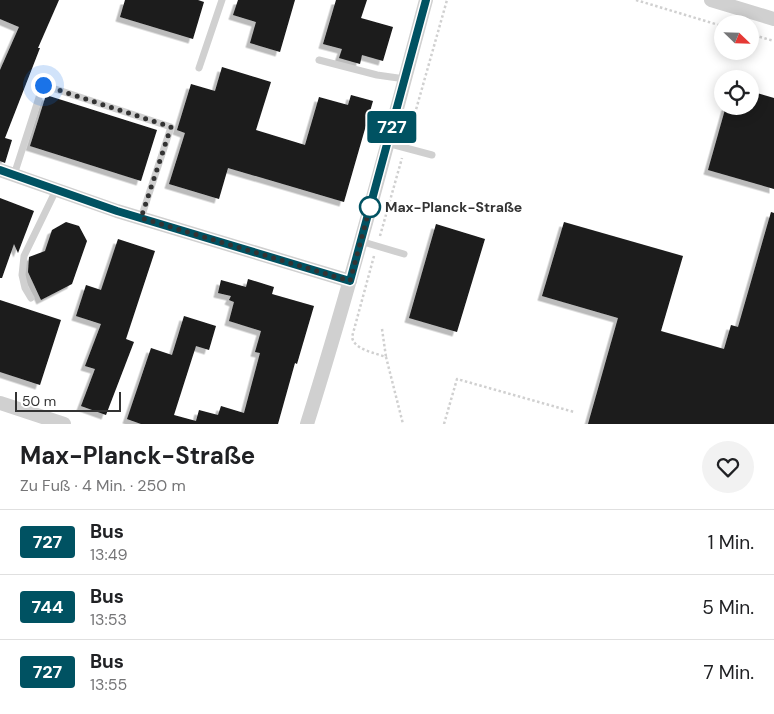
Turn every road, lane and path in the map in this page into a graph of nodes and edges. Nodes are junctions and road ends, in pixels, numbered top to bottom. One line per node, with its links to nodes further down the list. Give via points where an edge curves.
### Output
1 (222, 0): 11 (lane)
2 (426, 0): 12 (street)
3 (447, 0): 14 (path)
4 (636, 0): 7 (path)
5 (711, 0): 6 (street)
6 (774, 20)
7 (714, 24)
8 (759, 37): 9 (path)
9 (774, 41)
10 (320, 60): 12 (lane)
11 (199, 68)
12 (405, 79): 13 (street)
13 (387, 143): 14 (lane); 20 (street)
14 (405, 148): 15 (lane); 21 (path)
15 (432, 155)
16 (0, 170): 17 (street)
17 (14, 175): 18 (street); 19 (lane, via 43,85 171,127)
18 (56, 190): 19 (street); 24 (lane, via 24,256 22,275)
19 (141, 218): 23 (street)
20 (360, 241): 21 (lane); 23 (street)
21 (377, 246): 22 (lane); 26 (path, via 352,342)
22 (404, 254)
23 (350, 281): 30 (street)
24 (31, 298)
25 (382, 329): 26 (path)
26 (386, 357): 31 (path)
27 (0, 403): 29 (street)
28 (574, 412): 32 (path, via 457,379)
29 (64, 424)
30 (307, 424)
31 (402, 424)
32 (444, 424)

